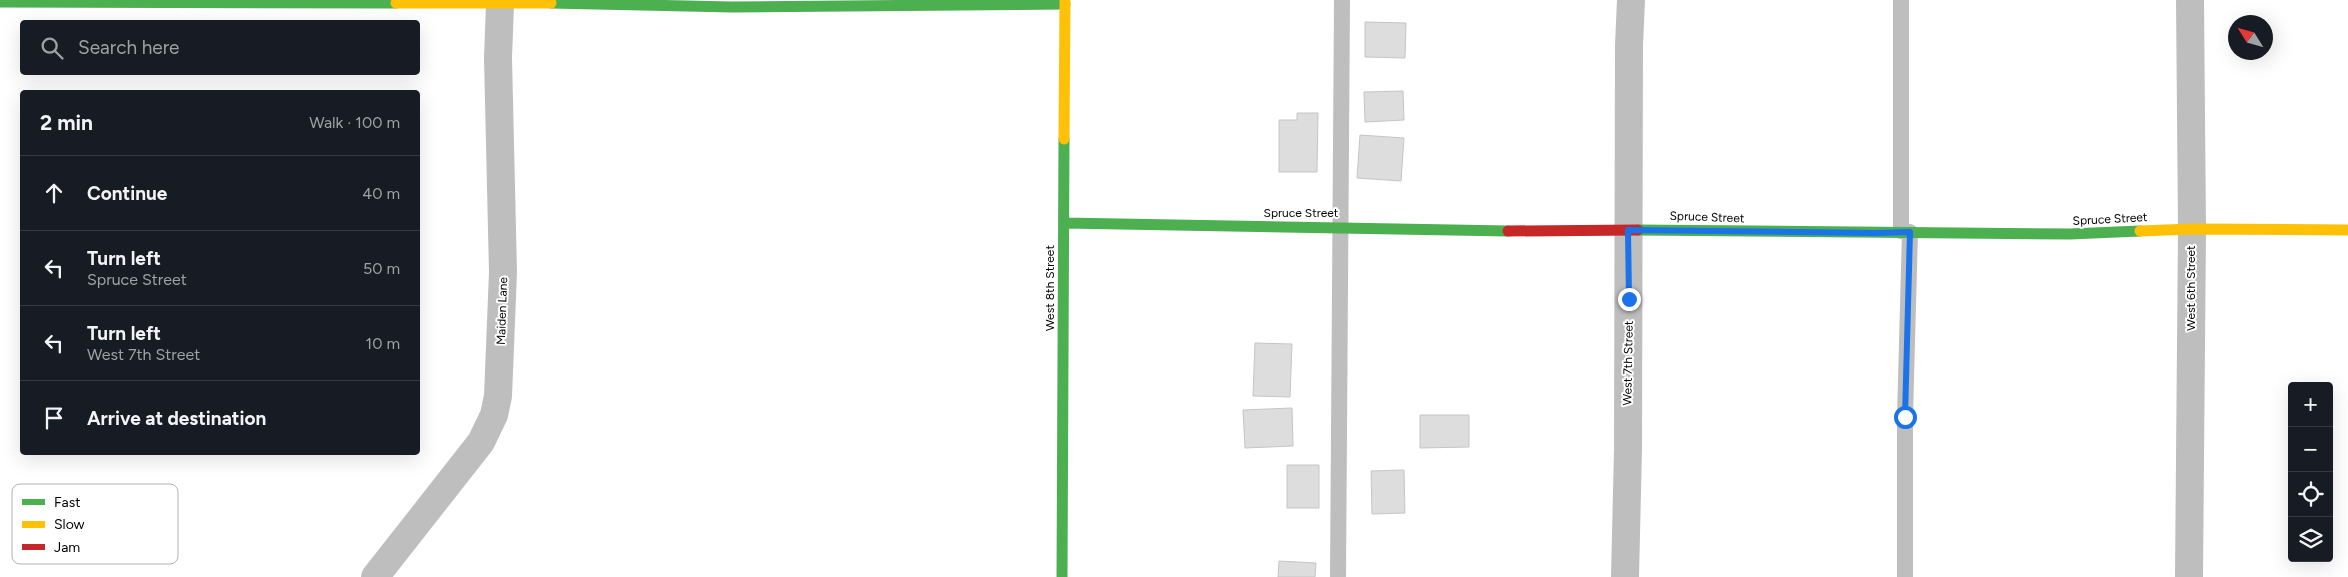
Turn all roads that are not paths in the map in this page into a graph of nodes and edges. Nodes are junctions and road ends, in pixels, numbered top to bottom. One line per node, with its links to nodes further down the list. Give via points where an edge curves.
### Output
1 (1342, 0): 11 (lane)
2 (1631, 0): 13 (street, West 7th Street)
3 (1901, 0): 15 (lane)
4 (2190, 0): 12 (street, West 6th Street)
5 (0, 2): 6 (street)
6 (125, 2): 9 (street)
7 (1065, 2): 8 (street); 10 (street, West 8th Street)
8 (750, 3): 9 (street)
9 (500, 4): 16 (street, Maiden Lane, via 498,58 503,272 498,396 494,415 481,442)
10 (1064, 224): 11 (street, Spruce Street); 17 (street, West 8th Street)
11 (1340, 227): 13 (street, Spruce Street, via 1550,232); 18 (lane)
12 (2192, 229): 14 (street, Spruce Street); 15 (street, Spruce Street, via 2070,234); 21 (street, West 6th Street)
13 (1628, 230): 15 (street, Spruce Street); 19 (street, West 7th Street)
14 (2348, 230)
15 (1905, 231): 20 (lane)
16 (375, 577)
17 (1062, 577)
18 (1338, 577)
19 (1625, 577)
20 (1905, 577)
21 (2189, 577)

